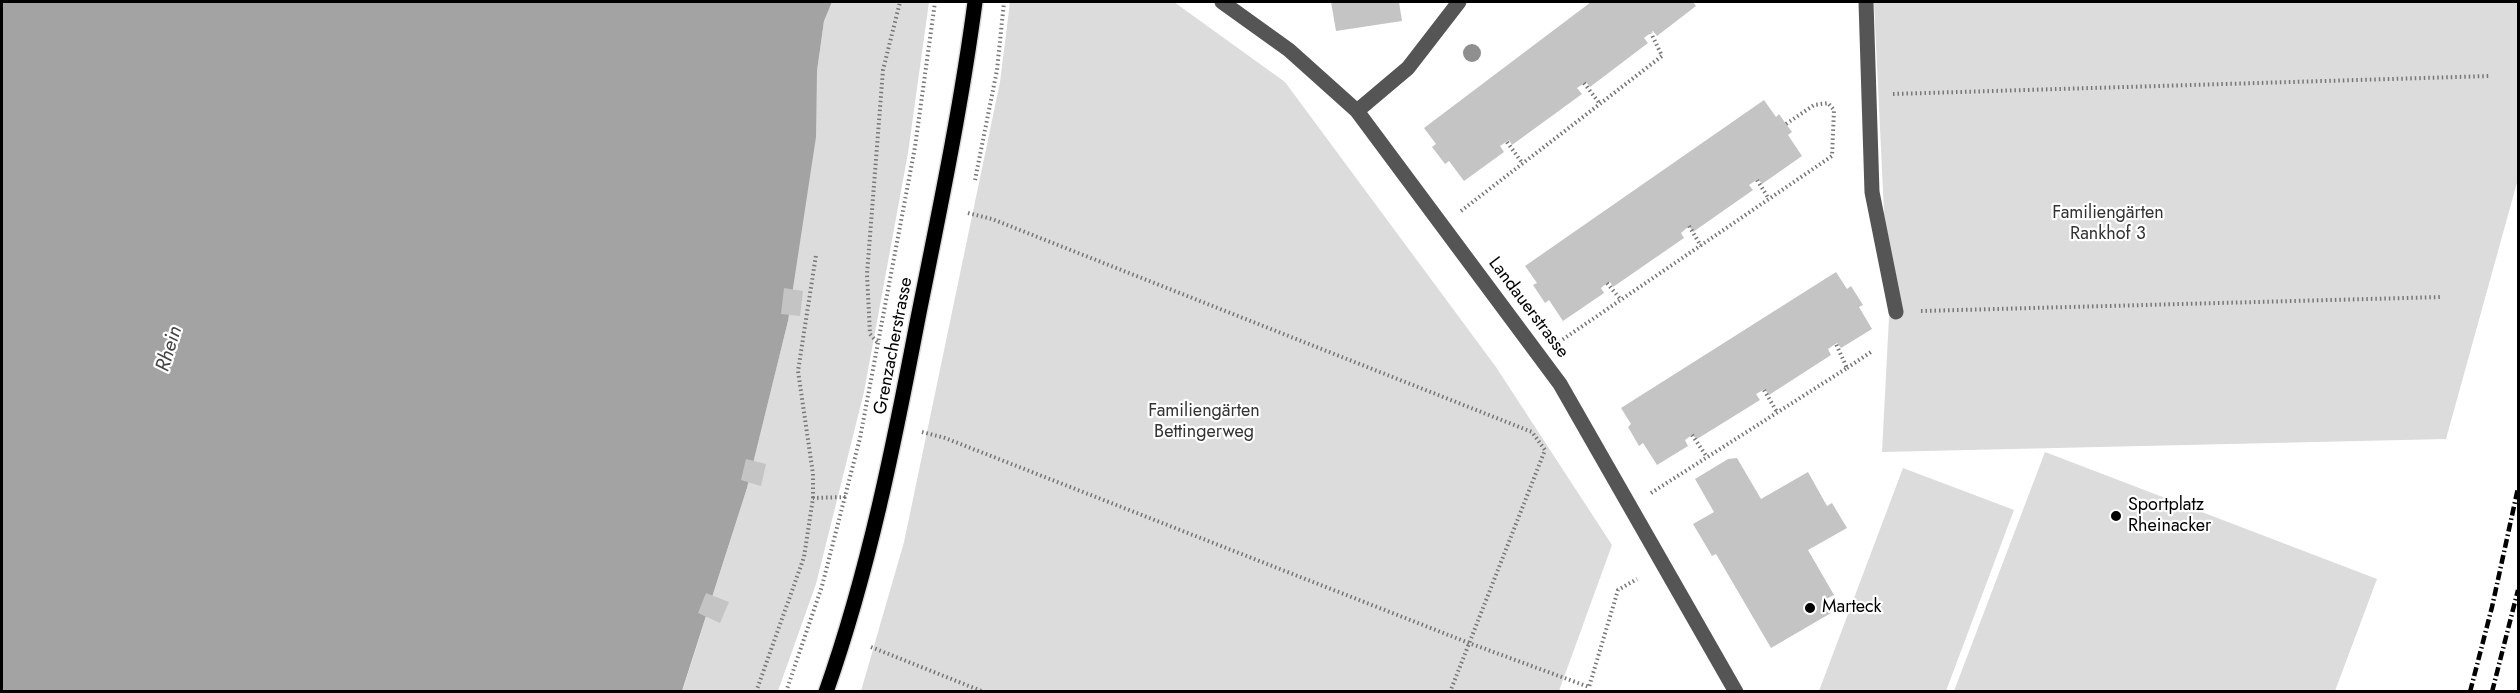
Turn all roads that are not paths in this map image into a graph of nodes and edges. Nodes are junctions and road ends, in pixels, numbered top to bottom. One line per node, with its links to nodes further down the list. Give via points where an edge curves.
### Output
1 (975, 2): 7 (main road, Grenzacherstrasse, via 960,108 898,425 845,638)
2 (1222, 2): 5 (street, Landauerstrasse, via 1288,50)
3 (1459, 2): 5 (street, via 1408,68)
4 (1866, 2): 6 (street, via 1872,192)
5 (1357, 111): 8 (street, Landauerstrasse, via 1560,384)
6 (1896, 312)
7 (826, 692)
8 (1736, 692)

